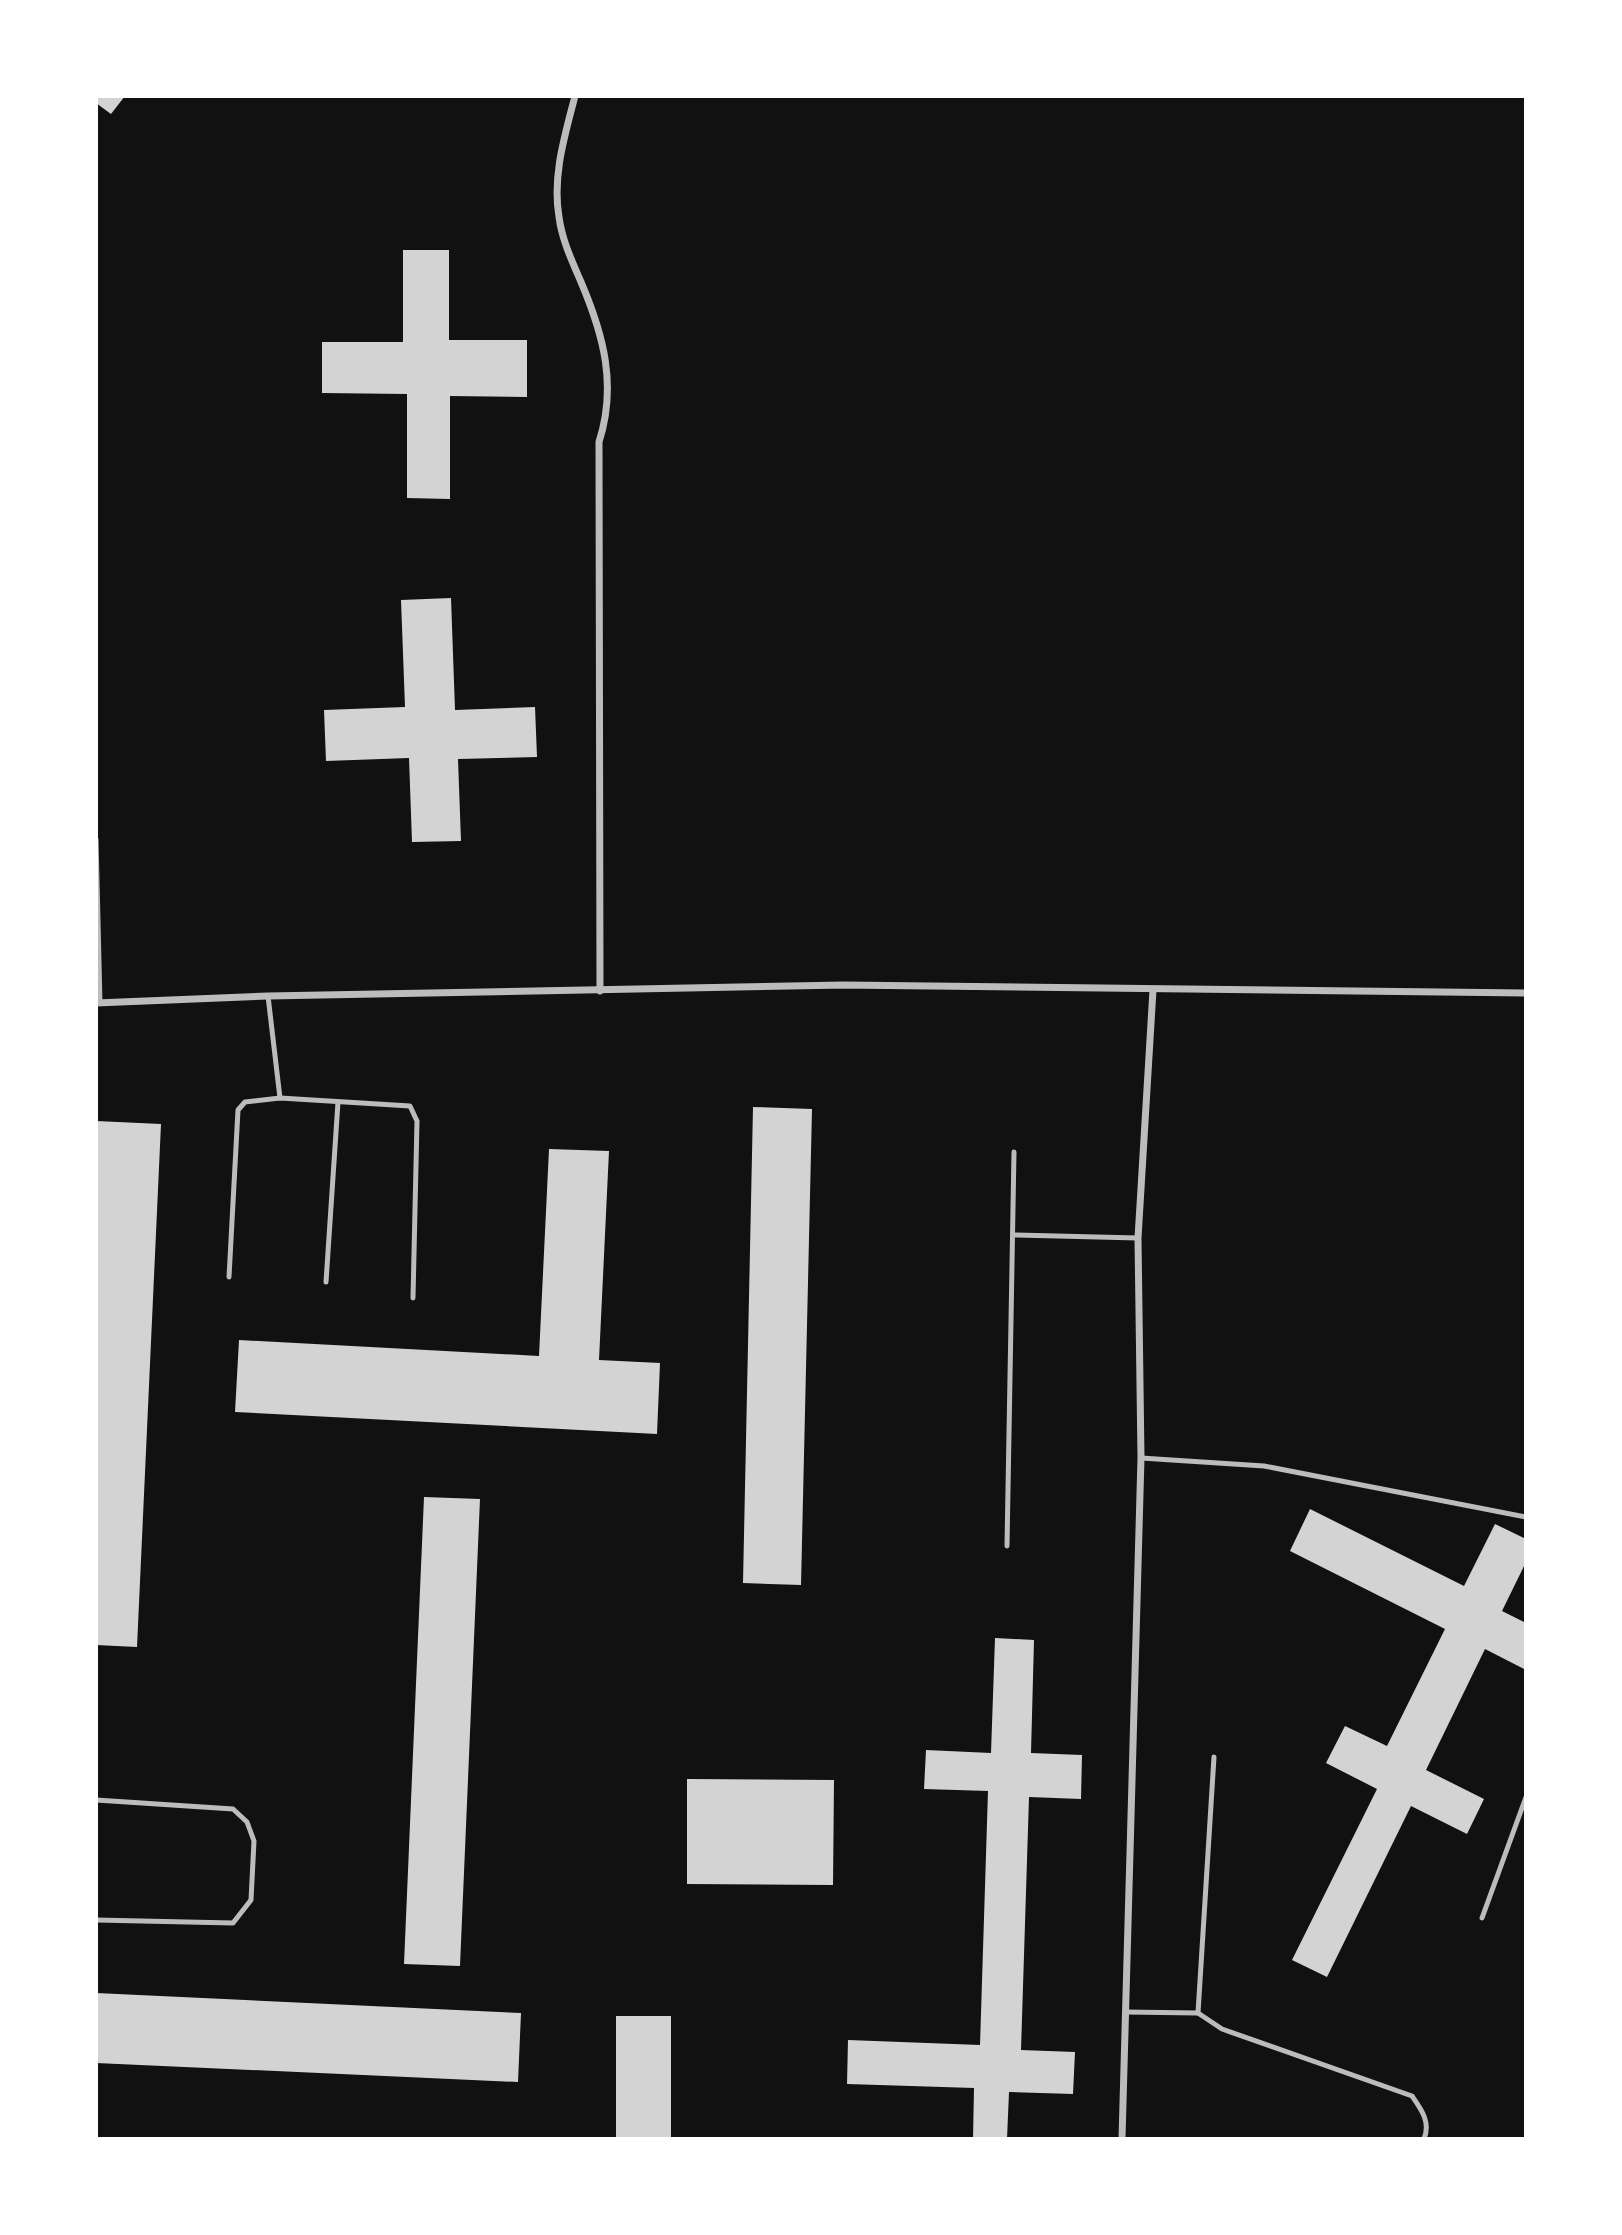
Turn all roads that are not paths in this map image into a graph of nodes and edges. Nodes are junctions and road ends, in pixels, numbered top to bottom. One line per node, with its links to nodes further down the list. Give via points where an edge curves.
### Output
1 (575, 96): 5 (street, via 560,161 559,216 604,346 609,388 608,415 599,442)
2 (96, 839): 3 (lane)
3 (97, 860): 8 (lane)
4 (1153, 990): 5 (street, via 845,985); 6 (street); 13 (street)
5 (600, 991): 7 (street)
6 (1526, 993)
7 (268, 996): 8 (street); 9 (lane)
8 (98, 1003)
9 (280, 1098): 10 (lane); 14 (lane, via 255,1099 238,1110)
10 (338, 1102): 15 (lane); 16 (lane, via 410,1105 415,1112)
11 (1014, 1152): 12 (lane)
12 (1013, 1235): 13 (lane); 19 (lane)
13 (1138, 1238): 17 (street)
14 (229, 1277)
15 (326, 1282)
16 (413, 1298)
17 (1141, 1458): 18 (lane, via 1264,1466); 25 (street)
18 (1526, 1517)
19 (1007, 1546)
20 (1214, 1756): 26 (lane)
21 (1526, 1797): 23 (lane)
22 (96, 1800): 24 (lane, via 233,1809 247,1822 254,1841 251,1900 233,1923)
23 (1482, 1918)
24 (96, 1920)
25 (1125, 2012): 26 (lane); 27 (street)
26 (1198, 2013): 28 (lane, via 1222,2029 1412,2096 1424,2113)
27 (1122, 2139)
28 (1424, 2139)

